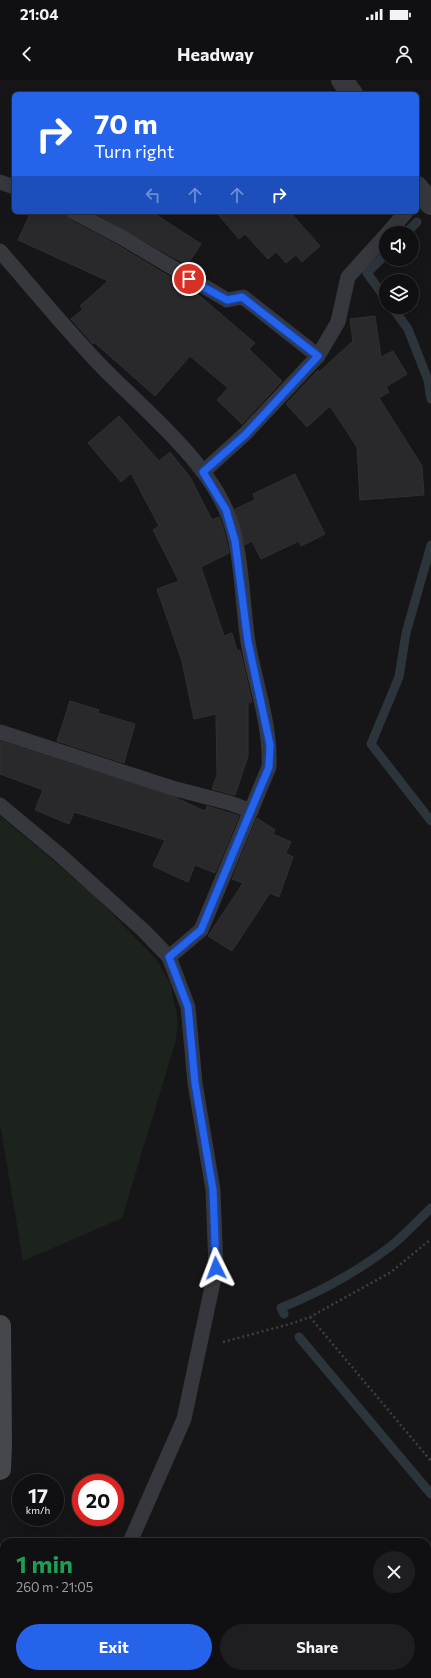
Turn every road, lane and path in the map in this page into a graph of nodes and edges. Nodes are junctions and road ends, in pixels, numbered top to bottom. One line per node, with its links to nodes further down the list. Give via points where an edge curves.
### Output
1 (342, 80): 2 (street)
2 (351, 92)
3 (0, 182): 4 (lane)
4 (12, 186)
5 (78, 214): 10 (lane, via 227,300 242,297)
6 (404, 214): 7 (lane)
7 (394, 226)
8 (379, 243): 10 (lane, via 348,277 338,322)
9 (0, 251): 11 (lane, via 104,369 156,420)
10 (318, 356): 11 (lane, via 246,434)
11 (203, 472): 14 (lane, via 226,510 235,541 248,642 270,745 269,767)
12 (0, 732): 14 (lane)
13 (0, 805): 15 (lane, via 119,906)
14 (251, 811): 15 (lane, via 201,930)
15 (169, 957): 19 (lane, via 188,1007 195,1083 213,1190 216,1268)
16 (431, 1239): 17 (path, via 391,1272)
17 (310, 1317): 19 (path, via 226,1342); 20 (path)
18 (0, 1326): 21 (main road)
19 (201, 1340): 22 (lane, via 184,1419)
20 (431, 1461)
21 (0, 1469)
22 (132, 1538)

